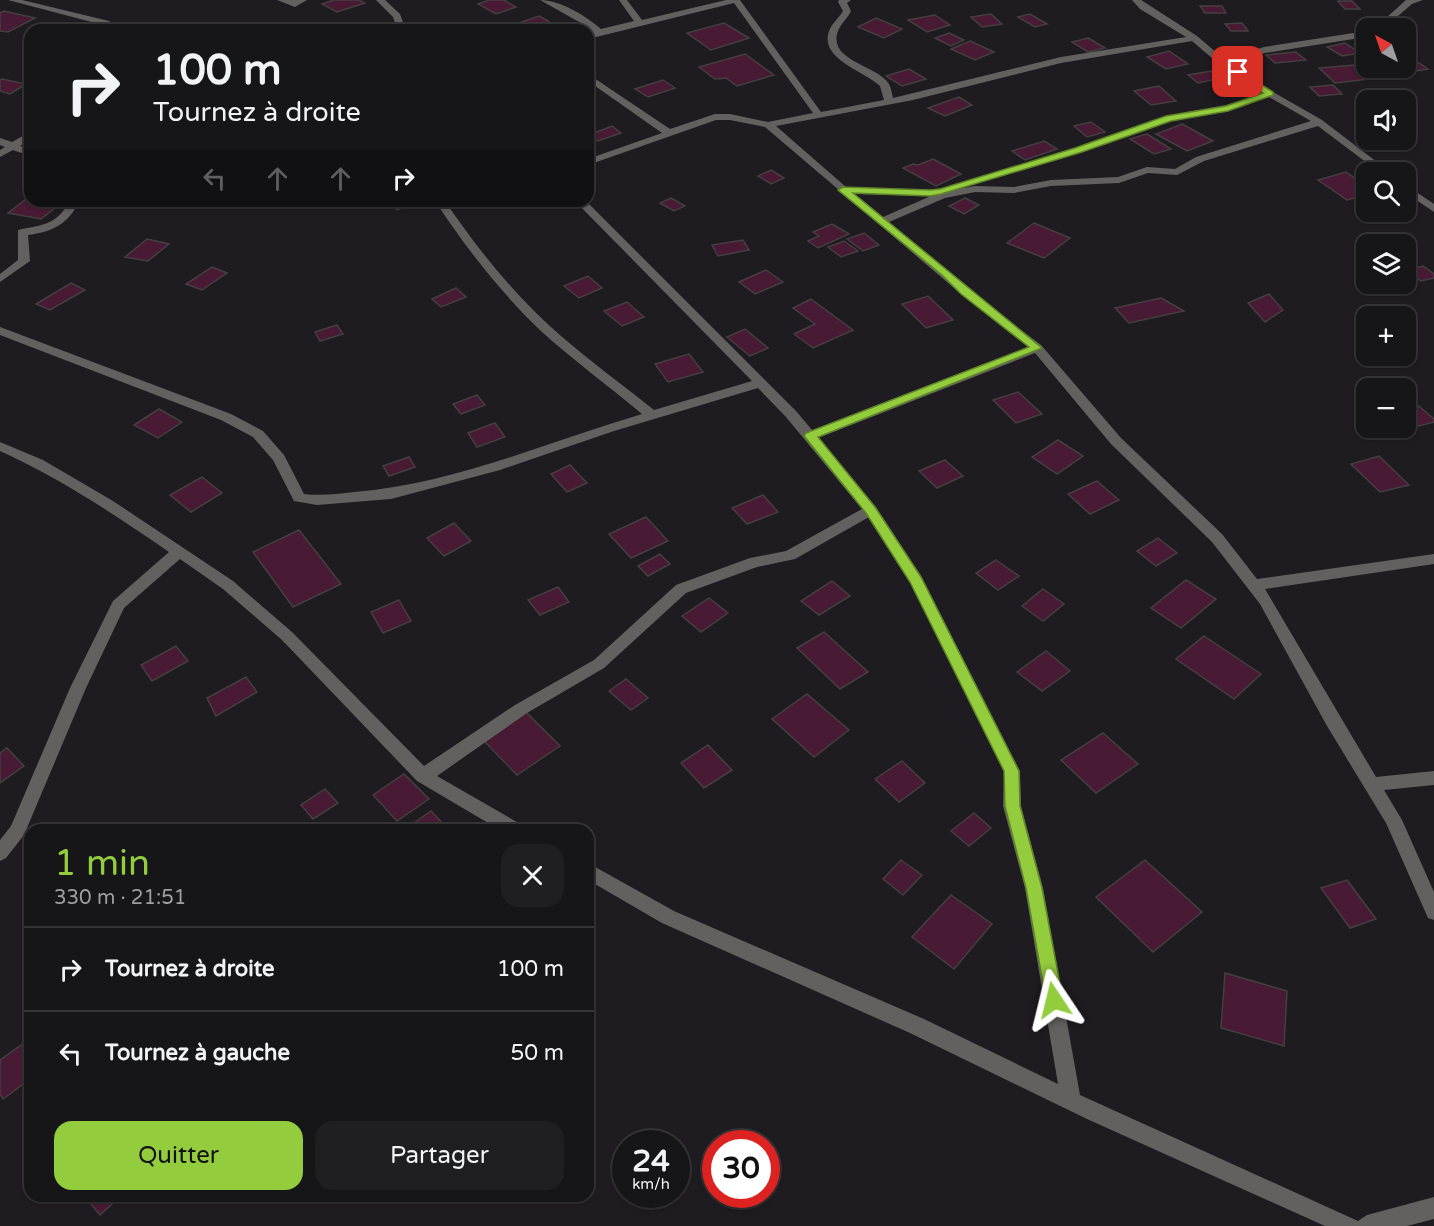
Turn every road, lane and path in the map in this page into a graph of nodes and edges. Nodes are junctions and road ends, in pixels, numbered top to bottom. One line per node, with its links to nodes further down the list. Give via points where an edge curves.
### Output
1 (12, 0): 13 (street)
2 (281, 0): 3 (street, via 295,4)
3 (303, 0)
4 (380, 0): 14 (street, via 397,15)
5 (544, 0): 15 (street)
6 (623, 0): 12 (street)
7 (736, 0): 12 (street); 25 (street)
8 (847, 0): 24 (street, via 843,3 847,10 831,38 834,48 839,55 877,77 886,86)
9 (1136, 0): 20 (street)
10 (1419, 0): 11 (street, via 1409,2)
11 (1391, 18)
12 (639, 22): 17 (street)
13 (105, 24)
14 (400, 24)
15 (589, 24)
16 (594, 28): 17 (street)
17 (599, 32): 18 (street)
18 (594, 34)
19 (1356, 36): 21 (street, via 1264,50)
20 (1194, 38): 21 (street); 24 (street, via 1061,60)
21 (1222, 62): 23 (street)
22 (594, 81): 28 (street)
23 (1269, 94): 26 (street); 36 (street, via 1228,108 1169,118 941,191)
24 (888, 102): 25 (street)
25 (818, 114): 27 (street)
26 (1319, 122): 35 (street); 42 (street, via 1200,159 1177,172 1147,170 1119,180 1051,183 1014,190 975,189 942,195)
27 (768, 125): 28 (street, via 715,117); 36 (street)
28 (669, 134): 34 (street)
29 (24, 140): 31 (street)
30 (0, 141): 31 (street)
31 (16, 146): 32 (street); 33 (street)
32 (24, 150)
33 (0, 154)
34 (594, 160)
35 (1373, 162)
36 (843, 190): 42 (street)
37 (1416, 196): 41 (street)
38 (72, 207): 43 (street, via 69,215 45,230 22,232 24,261)
39 (444, 207): 47 (street, via 523,307)
40 (586, 207): 46 (street)
41 (1434, 210)
42 (883, 221): 45 (street)
43 (0, 279)
44 (0, 331): 47 (street, via 226,417 258,434 279,458 299,498 391,494 500,466)
45 (1037, 348): 48 (street); 53 (street, via 1116,441 1217,538)
46 (760, 383): 47 (street); 48 (street)
47 (651, 414)
48 (810, 436): 50 (street)
49 (0, 446): 51 (street, via 38,462)
50 (871, 510): 54 (street, via 790,555 755,562 681,590 599,664 521,709); 61 (street, via 916,580 1012,771 1012,806 1034,888)
51 (179, 552): 54 (street, via 228,585 287,636); 58 (street, via 118,604 18,830)
52 (1434, 559): 53 (street)
53 (1254, 585): 56 (street)
54 (423, 776): 57 (street)
55 (1434, 778): 56 (street)
56 (1371, 784): 60 (street, via 1394,820)
57 (506, 824)
58 (0, 853)
59 (594, 874): 61 (street, via 668,917 917,1026)
60 (1434, 912)
61 (1071, 1099): 63 (street)
62 (1434, 1208): 64 (street)
63 (1350, 1226)
64 (1367, 1226)

